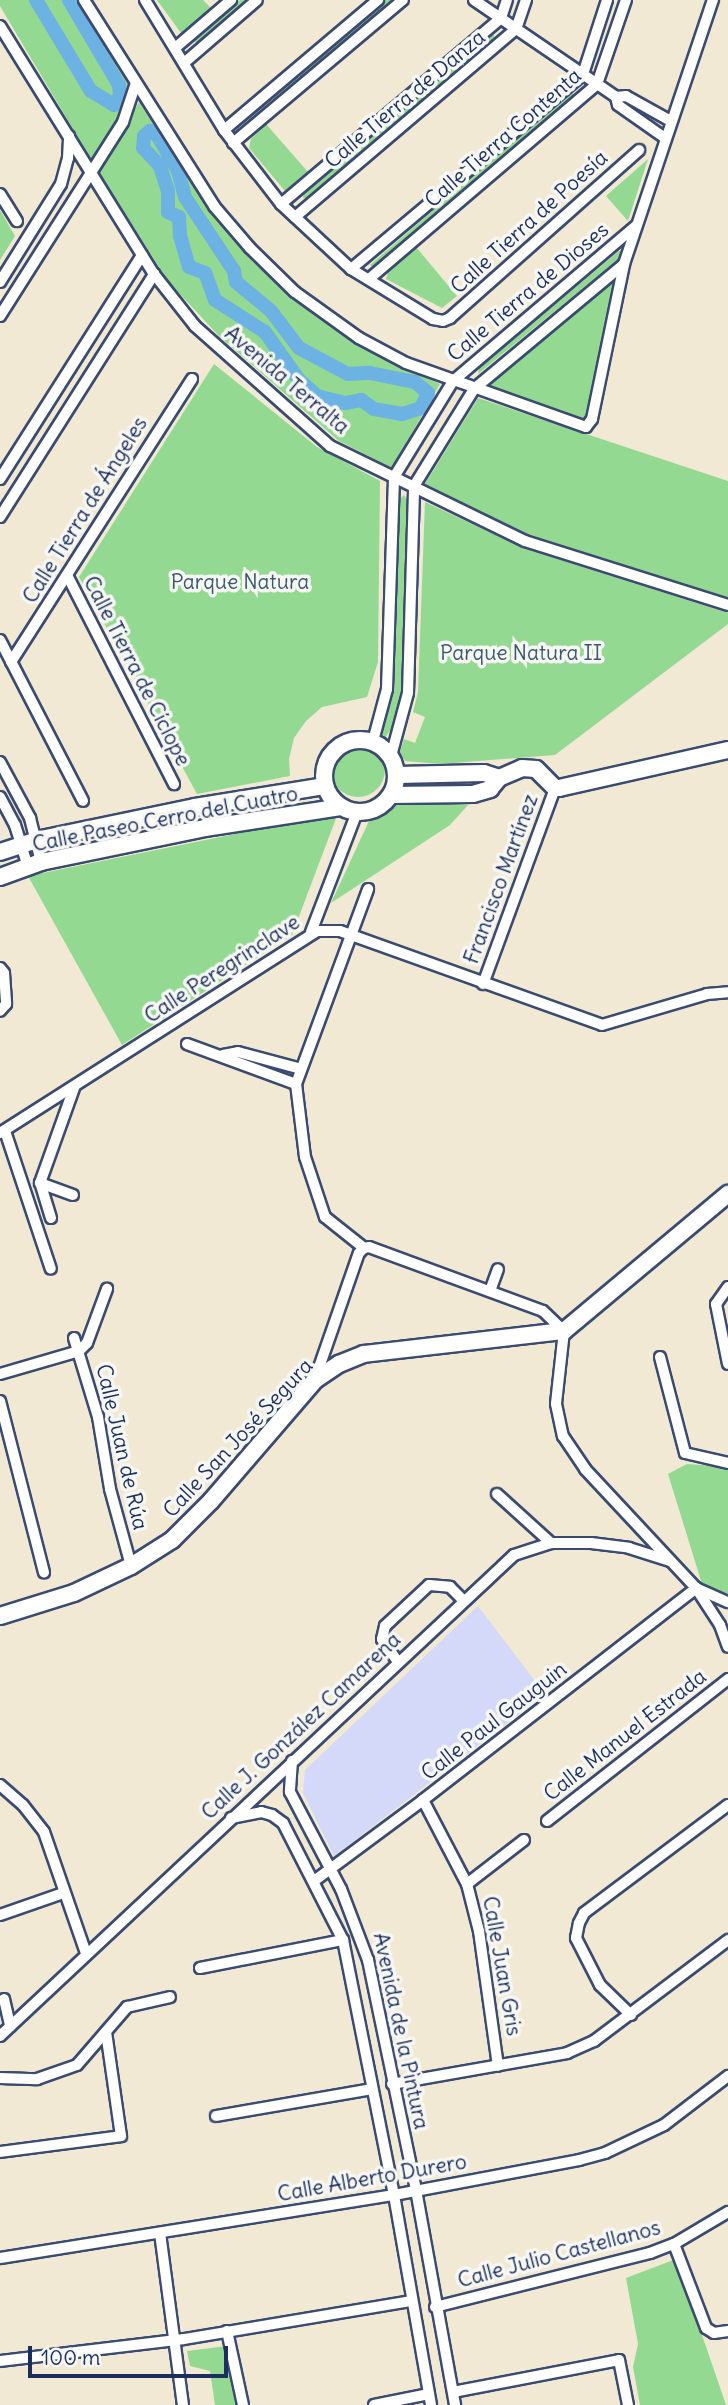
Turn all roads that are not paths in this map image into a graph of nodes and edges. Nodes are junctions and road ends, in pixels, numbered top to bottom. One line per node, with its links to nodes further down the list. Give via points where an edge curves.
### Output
1 (84, 0): 19 (street)
2 (145, 0): 16 (street)
3 (231, 0): 16 (street)
4 (257, 0): 17 (street)
5 (378, 0): 23 (street)
6 (403, 0): 26 (street)
7 (474, 0): 13 (street)
8 (507, 0): 13 (street, Calle Tierra de Danza)
9 (526, 0): 15 (street, Calle Tierra de Danza)
10 (607, 0): 18 (street, Calle Tierra Contenta)
11 (626, 0): 20 (street, Calle Tierra Contenta)
12 (713, 0): 22 (street)
13 (501, 18): 15 (street); 30 (street, Calle Tierra de Danza)
14 (0, 26): 24 (street, Avenida Terralta)
15 (516, 29): 18 (street); 31 (street, Calle Tierra de Danza)
16 (175, 48): 17 (street)
17 (184, 62): 23 (street)
18 (583, 74): 20 (street); 36 (street, Calle Tierra Contenta)
19 (136, 83): 28 (street, via 123,122); 42 (street, via 214,206 295,292 359,338)
20 (597, 84): 21 (street); 38 (street, Calle Tierra Contenta)
21 (616, 97): 22 (street, via 625,96); 25 (street, via 618,105)
22 (671, 121): 25 (street)
23 (223, 130): 26 (street)
24 (69, 136): 28 (street, Avenida Terralta); 39 (street, via 61,184)
25 (665, 138): 33 (street)
26 (233, 143): 30 (street)
27 (639, 150): 38 (street, Calle Tierra de Poesía, via 443,321)
28 (91, 173): 34 (street, Avenida Terralta); 40 (street)
29 (0, 194): 32 (street)
30 (281, 204): 31 (street)
31 (295, 217): 36 (street)
32 (16, 221)
33 (636, 226): 35 (street, Calle Tierra de Dioses); 42 (street, Calle Tierra de Dioses)
34 (142, 256): 37 (street, Avenida Terralta); 45 (street)
35 (624, 264): 43 (street, Calle Tierra de Dioses); 43 (street, via 592,419 586,427)
36 (351, 270): 38 (street)
37 (154, 274): 44 (street, Avenida Terralta, via 195,326 330,446); 47 (street)
38 (369, 279)
39 (0, 282)
40 (0, 316)
41 (192, 379): 48 (street, Calle Tierra de Ángeles)
42 (453, 381): 43 (street); 44 (street, Calle Tierra de Dioses)
43 (474, 389): 46 (street, Calle Tierra de Dioses)
44 (394, 477): 46 (street, Avenida Terralta); 52 (street, Calle Tierra de Dioses, via 387,689)
45 (0, 479)
46 (414, 486): 49 (street, Avenida Terralta, via 525,541); 54 (street, via 408,693)
47 (0, 517)
48 (66, 575): 51 (street, Calle Tierra de Ángeles); 58 (street, Calle Tierra de Cíclope)
49 (728, 605)
50 (0, 640): 51 (street)
51 (11, 662): 63 (street)
52 (373, 741): 54 (street); 59 (street, via 359,739 335,749 327,760)
53 (728, 750): 60 (street)
54 (391, 756): 56 (street)
55 (0, 762): 68 (street, via 30,818)
56 (397, 775): 57 (street, via 484,774); 61 (street)
57 (499, 778): 60 (street, via 522,768 536,769); 61 (street, via 490,789 473,794)
58 (174, 784)
59 (325, 786): 64 (street, Calle Paseo Cerro del Cuatro); 65 (street)
60 (555, 788): 76 (street, Francisco Martínez)
61 (391, 795): 66 (street, via 370,811)
62 (0, 797): 68 (street)
63 (83, 801)
64 (195, 807): 67 (street); 68 (street, Calle Paseo Cerro del Cuatro)
65 (340, 807): 66 (street); 67 (street, Calle Paseo Cerro del Cuatro)
66 (357, 812): 73 (street)
67 (205, 828): 70 (street, Calle Paseo Cerro del Cuatro)
68 (29, 842): 69 (street, Calle Paseo Cerro del Cuatro); 70 (street)
69 (0, 852)
70 (34, 865): 71 (street, Calle Paseo Cerro del Cuatro)
71 (0, 877)
72 (368, 889): 74 (street)
73 (311, 932): 74 (street, Calle Peregrinclave, via 329,929); 83 (street, Calle Peregrinclave)
74 (351, 935): 76 (street, Calle Peregrinclave); 81 (street)
75 (0, 968): 78 (street, via 6,1004)
76 (483, 984): 77 (street, Calle Peregrinclave, via 602,1025)
77 (728, 992)
78 (1, 1011)
79 (187, 1044): 80 (street)
80 (223, 1055): 81 (street, via 238,1052); 82 (street)
81 (301, 1069): 82 (street)
82 (296, 1084): 89 (street, via 304,1157 325,1217)
83 (74, 1088): 84 (street, Calle Peregrinclave); 85 (street)
84 (3, 1132): 90 (street)
85 (40, 1183): 87 (street); 88 (street)
86 (728, 1194): 95 (street)
87 (74, 1195)
88 (51, 1218)
89 (364, 1248): 93 (street); 101 (street)
90 (51, 1269)
91 (498, 1269): 93 (street)
92 (107, 1289): 97 (street, via 87,1343)
93 (490, 1291): 95 (street, via 543,1311)
94 (726, 1292): 99 (street, via 716,1304)
95 (564, 1331): 101 (street, Calle San José Segura, via 364,1354); 106 (street, via 556,1404 563,1436 585,1469)
96 (74, 1338): 97 (street, Calle Juan de Rúa)
97 (79, 1351): 100 (street); 107 (street, Calle Juan de Rúa)
98 (660, 1357): 103 (street, via 685,1452)
99 (728, 1364)
100 (0, 1374)
101 (315, 1380): 107 (street, Calle San José Segura, via 211,1501 172,1540)
102 (0, 1401): 108 (street)
103 (728, 1463)
104 (497, 1494): 105 (street)
105 (551, 1543): 106 (street, Calle J. González Camarena, via 629,1548); 110 (street, Calle J. González Camarena, via 514,1555)
106 (670, 1561): 109 (street)
107 (131, 1566): 112 (street, Calle San José Segura, via 74,1593)
108 (44, 1572)
109 (696, 1588): 111 (street); 113 (street); 118 (street, Calle Paul Gauguin)
110 (463, 1600): 114 (street, Calle J. González Camarena); 114 (street, via 450,1587 429,1584 385,1626 382,1639)
111 (728, 1602)
112 (0, 1616)
113 (728, 1647)
114 (398, 1662): 116 (street, Calle J. González Camarena)
115 (728, 1679): 121 (street, Calle Manuel Estrada)
116 (292, 1761): 120 (street, Calle J. González Camarena); 123 (street, Avenida de la Pintura, via 290,1792)
117 (0, 1786): 126 (street, via 44,1832)
118 (423, 1800): 123 (street, Calle Paul Gauguin); 125 (street, Calle Juan Gris)
119 (728, 1805): 134 (street, via 584,1913 579,1923 576,1938 600,1985)
120 (231, 1818): 124 (street, Avenida de la Pintura, via 261,1812 283,1823); 130 (street, Calle J. González Camarena)
121 (547, 1821)
122 (524, 1840): 125 (street)
123 (330, 1869): 124 (street, Calle Paul Gauguin); 141 (street, Avenida de la Pintura, via 357,1924 368,1960)
124 (314, 1881): 128 (street, Avenida de la Pintura)
125 (467, 1884): 138 (street, Calle Juan Gris, via 479,1931)
126 (63, 1893): 127 (street); 130 (street)
127 (0, 1915)
128 (343, 1940): 131 (street); 142 (street, Avenida de la Pintura)
129 (728, 1940): 134 (street)
130 (86, 1953): 135 (street, Calle J. González Camarena)
131 (200, 1968)
132 (170, 1997): 136 (street, via 127,2007)
133 (4, 2000): 135 (street)
134 (631, 2015): 138 (street, via 567,2053)
135 (10, 2026): 137 (street, Calle J. González Camarena)
136 (106, 2032): 140 (street, via 77,2065 37,2079); 144 (street, via 121,2136)
137 (0, 2036)
138 (498, 2066): 141 (street)
139 (728, 2076): 145 (street, Calle Alberto Durero, via 664,2125 605,2153)
140 (0, 2078)
141 (392, 2084): 145 (street, Avenida de la Pintura)
142 (372, 2089): 143 (street); 146 (street, Avenida de la Pintura)
143 (216, 2116)
144 (0, 2152)
145 (416, 2190): 146 (street, Calle Alberto Durero); 152 (street, Avenida de la Pintura)
146 (394, 2195): 148 (street, Calle Alberto Durero); 151 (street, Avenida de la Pintura)
147 (728, 2212): 149 (street, Calle Julio Castellanos)
148 (160, 2233): 150 (street, Calle Alberto Durero); 155 (street)
149 (674, 2244): 152 (street, Calle Julio Castellanos); 153 (street, via 706,2328 714,2333)
150 (0, 2258)
151 (410, 2301): 154 (street); 158 (street, Avenida de la Pintura)
152 (435, 2307): 157 (street, Avenida de la Pintura)
153 (728, 2331)
154 (227, 2332): 155 (street); 160 (street)
155 (174, 2340): 156 (street); 159 (street)
156 (0, 2361)
157 (453, 2392): 162 (street, Avenida de la Pintura); 163 (street, via 619,2360)
158 (430, 2400): 161 (street)
159 (183, 2405)
160 (243, 2405)
161 (373, 2405)
162 (455, 2405)
163 (628, 2405)

